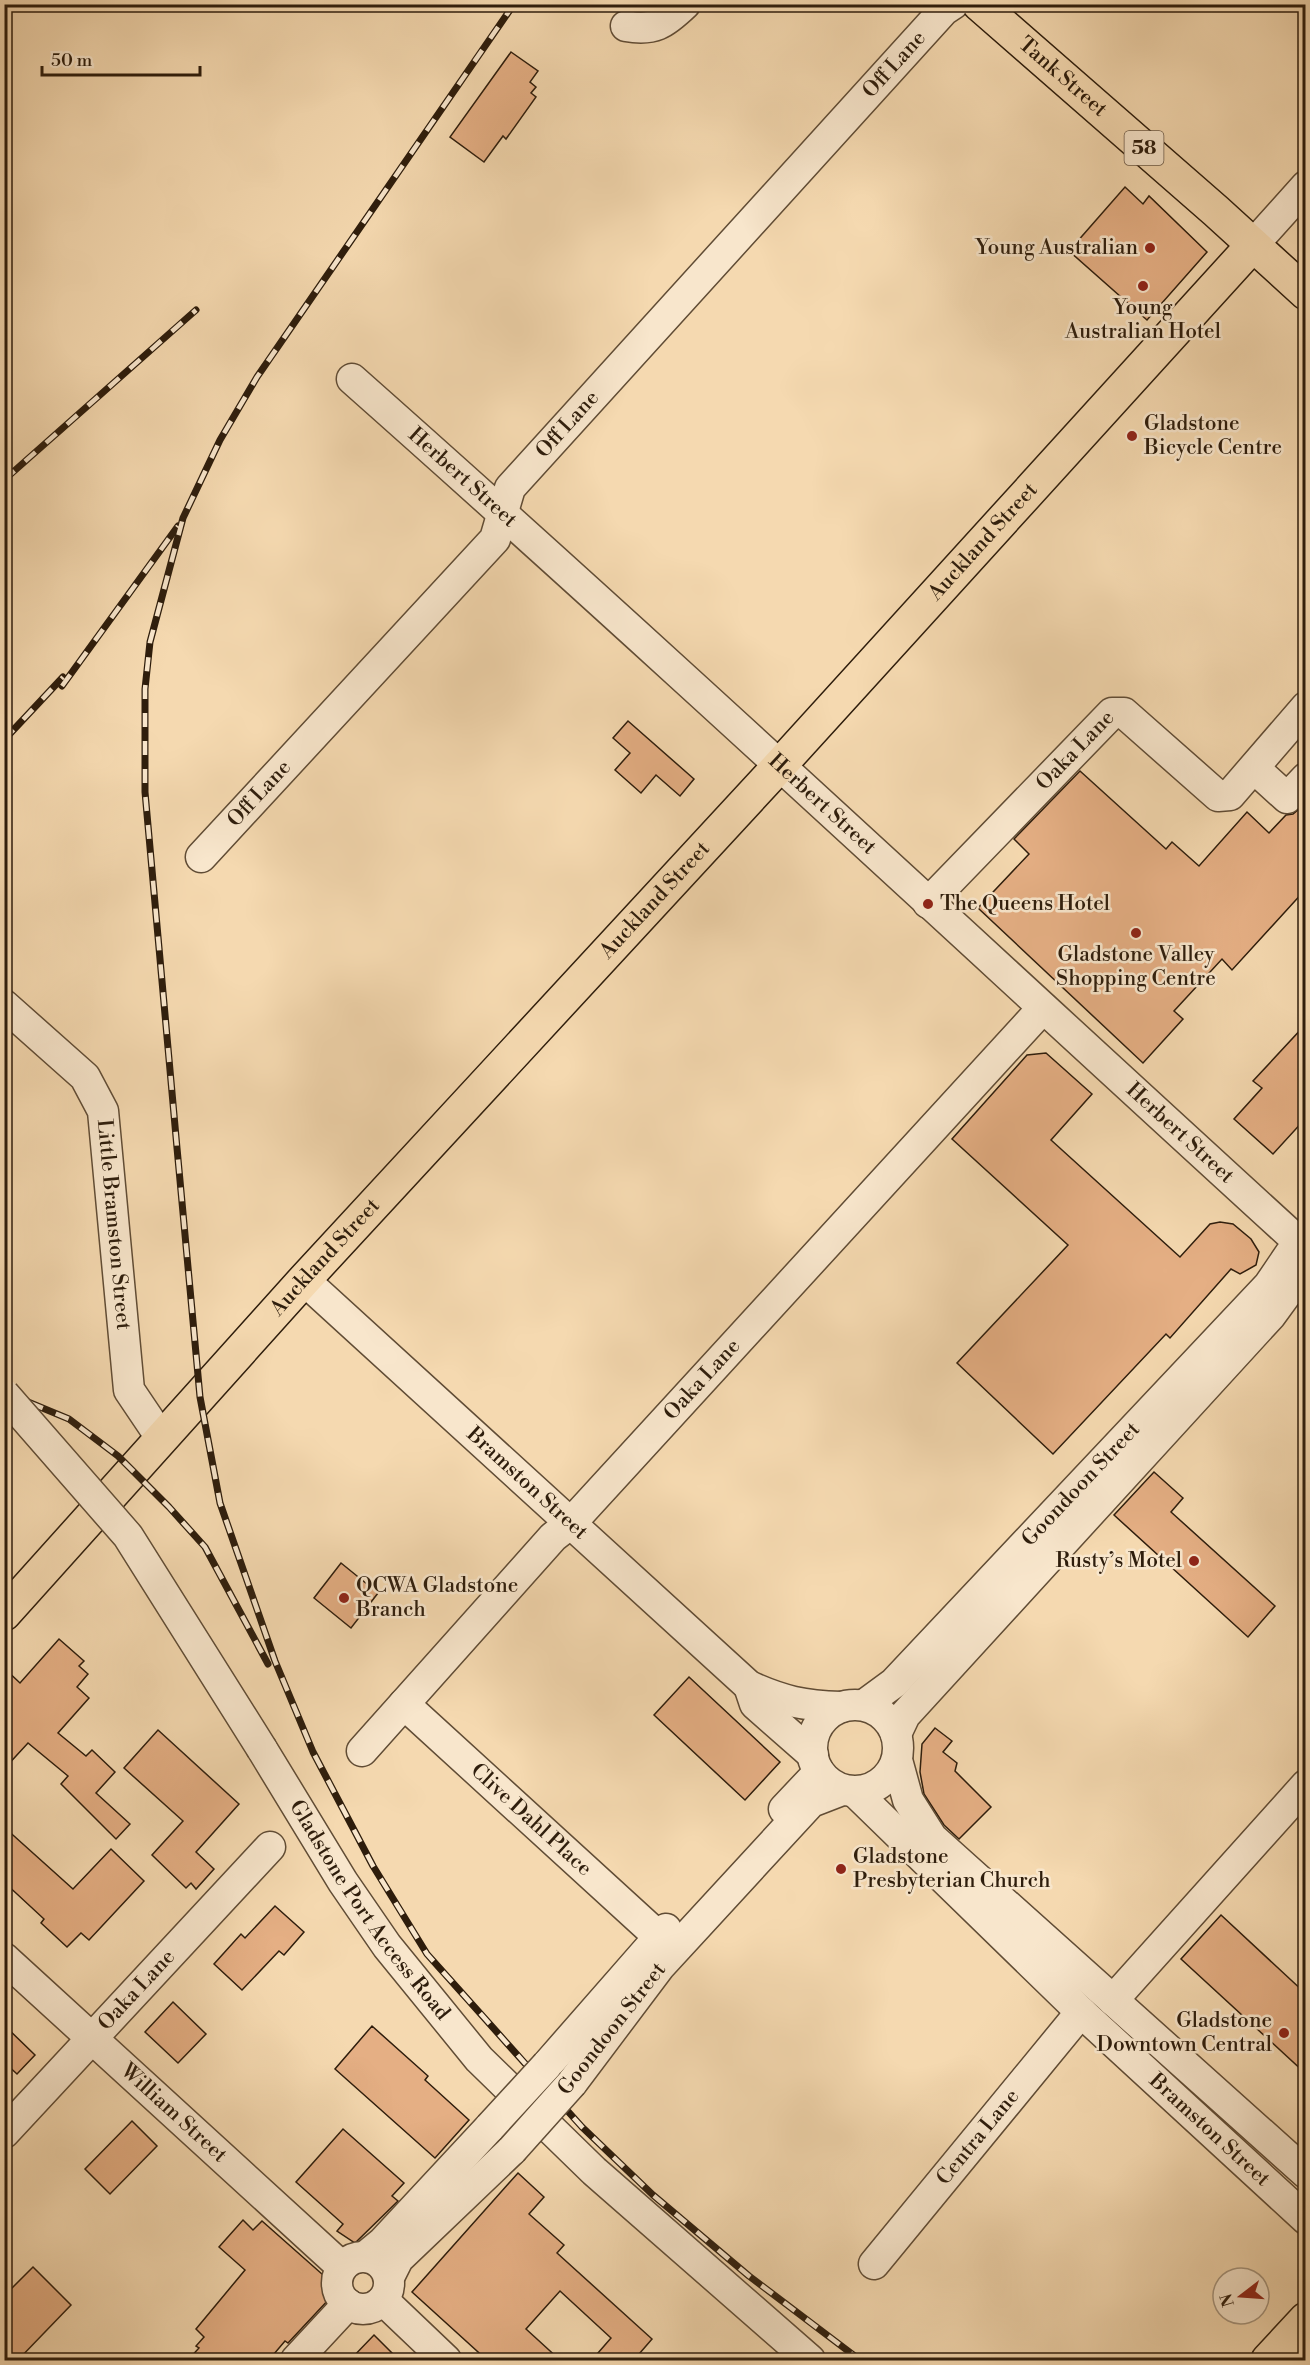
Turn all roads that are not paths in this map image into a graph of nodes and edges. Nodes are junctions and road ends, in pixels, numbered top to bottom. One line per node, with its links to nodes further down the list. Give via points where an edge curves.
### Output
1 (686, 4): 4 (street, via 671,18 647,29)
2 (953, 4): 9 (street, Off Lane, via 510,488)
3 (979, 4): 6 (main road, Tank Street / 58)
4 (626, 26)
5 (1305, 186): 6 (street, Auckland Street)
6 (1253, 244): 7 (main road, Tank Street / 58); 11 (main road, Auckland Street)
7 (1305, 294)
8 (352, 379): 9 (street, Herbert Street)
9 (501, 512): 11 (street, Herbert Street); 14 (street, Off Lane, via 495,539)
10 (1305, 707): 12 (street, Oaka Lane)
11 (781, 764): 15 (street, Herbert Street); 19 (main road, Auckland Street)
12 (1255, 769): 13 (street, via 1287,798); 15 (street, Oaka Lane, via 1230,795 1218,796 1124,713 1112,713)
13 (1305, 778)
14 (201, 857)
15 (928, 903): 17 (street, Herbert Street)
16 (4, 1005): 21 (street, Little Bramston Street, via 85,1077 103,1111 129,1390)
17 (1043, 1008): 18 (street, Herbert Street); 22 (street, Oaka Lane)
18 (1299, 1250): 26 (street, Goondoon Street, via 894,1683); 27 (street, Goondoon Street, via 1271,1315 905,1715)
19 (304, 1280): 21 (main road, Auckland Street); 22 (street, Bramston Street)
20 (4, 1394): 47 (street, Gladstone Port Access Road, bridge, via 128,1536 343,1882 387,1946 479,2059 619,2193)
21 (162, 1439): 23 (main road, Auckland Street)
22 (571, 1524): 24 (street, Bramston Street); 25 (street, Oaka Lane, via 553,1537)
23 (4, 1614)
24 (749, 1686): 26 (street, Bramston Street, via 807,1707); 29 (street, Bramston Street, via 755,1704)
25 (404, 1704): 28 (street, Oaka Lane); 32 (street, Clive Dahl Place)
26 (852, 1706): 27 (street, via 878,1711 889,1721); 29 (street, via 830,1713 815,1731)
27 (896, 1747): 29 (street, via 886,1779 876,1786); 34 (street, Bramston Street, via 908,1800 932,1838)
28 (362, 1751)
29 (832, 1777): 32 (street, Goondoon Street); 35 (street, Bramston Street); 42 (street, Goondoon Street, bridge, via 668,1957 572,2083 512,2150 398,2259)
30 (1305, 1785): 34 (street)
31 (270, 1847): 36 (street, Oaka Lane)
32 (658, 1936): 40 (street, Goondoon Street, bridge, via 547,2065 383,2242)
33 (4, 1958): 36 (street, William Street)
34 (1113, 2000): 38 (street, Bramston Street)
35 (1081, 2012): 39 (street, Bramston Street); 41 (street, Centra Lane)
36 (92, 2038): 37 (street, Oaka Lane); 40 (street, William Street)
37 (4, 2133)
38 (1305, 2174)
39 (1305, 2219)
40 (354, 2262): 42 (street, via 381,2263); 43 (street, via 337,2282)
41 (874, 2264)
42 (386, 2289): 43 (street, via 370,2308); 46 (street)
43 (348, 2304): 45 (street)
44 (1305, 2319): 48 (main road)
45 (296, 2361)
46 (446, 2361)
47 (810, 2361)
48 (1268, 2361)

